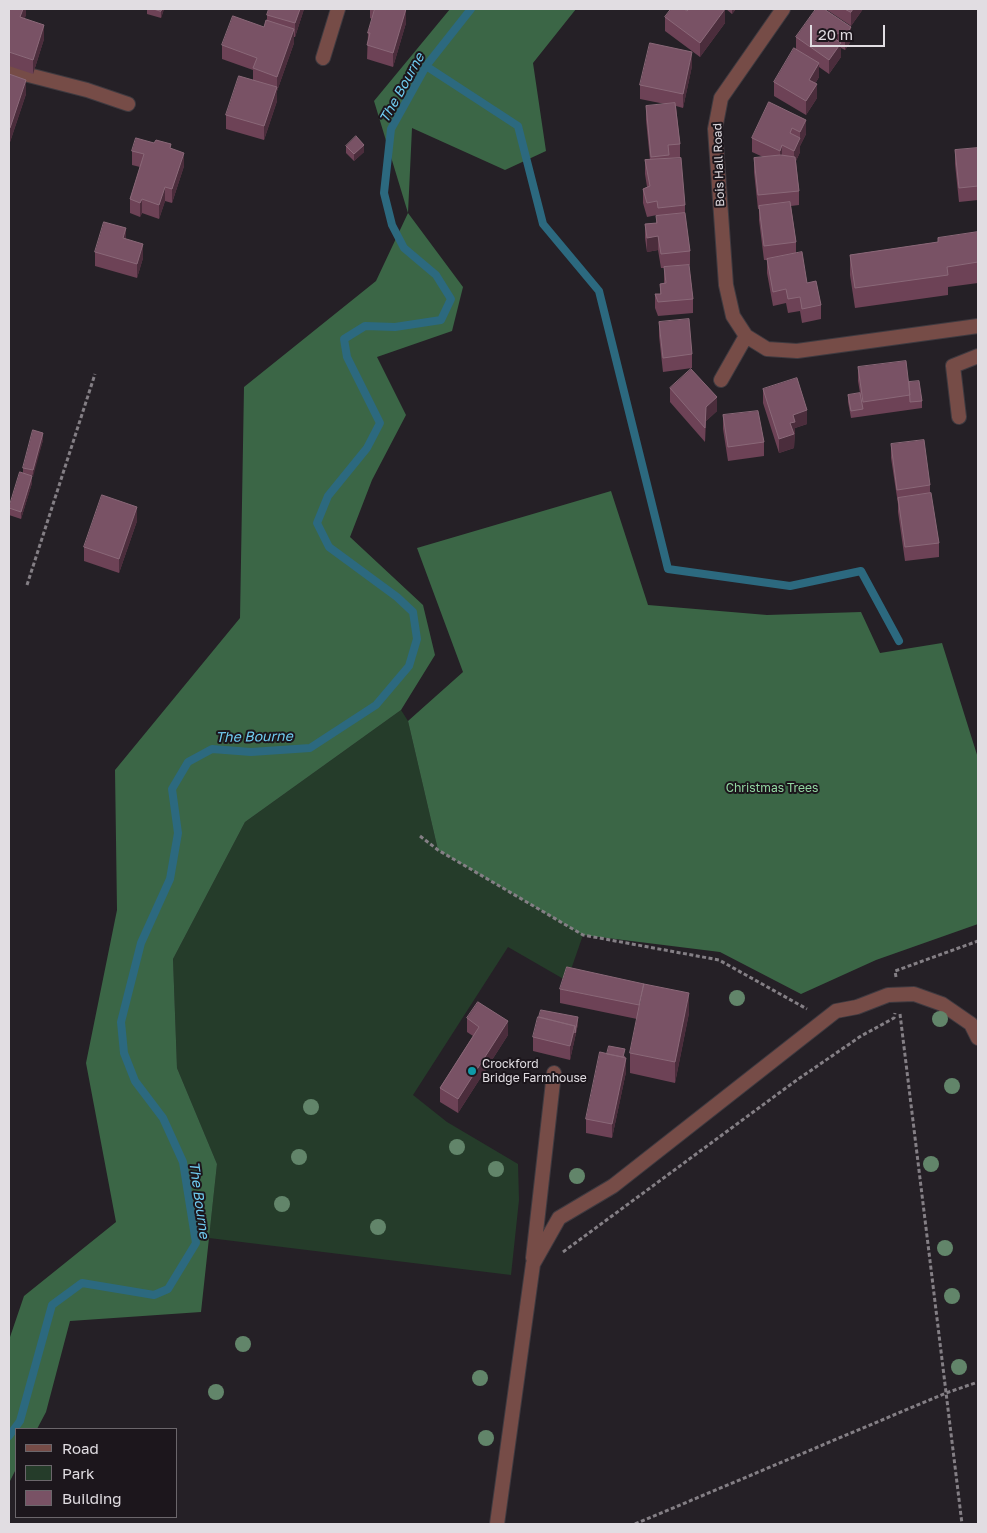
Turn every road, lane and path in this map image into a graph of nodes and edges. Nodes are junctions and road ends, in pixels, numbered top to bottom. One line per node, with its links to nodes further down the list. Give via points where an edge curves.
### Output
1 (338, 9): 3 (street)
2 (783, 9): 7 (street, Bois Hall Road, via 720,98 715,129 726,285 733,316)
3 (323, 58)
4 (9, 70): 5 (street)
5 (128, 104)
6 (978, 326): 7 (street, Bois Hall Road, via 797,350 767,349)
7 (746, 336): 10 (street)
8 (978, 356): 11 (street, via 953,366)
9 (94, 374): 12 (path)
10 (721, 380)
11 (959, 417)
12 (27, 584)
13 (420, 836): 16 (path, via 438,850 582,935 719,960 814,1014)
14 (978, 941): 15 (path, via 895,971)
15 (898, 995): 16 (street); 17 (street, via 914,994 942,1004 971,1024); 19 (path, via 894,1018 861,1036 794,1082); 22 (path)
16 (836, 1011): 20 (street, via 613,1186 559,1218)
17 (978, 1038)
18 (554, 1073): 20 (street)
19 (561, 1253)
20 (533, 1264): 23 (street)
21 (978, 1382): 22 (path)
22 (946, 1393): 24 (path); 25 (path)
23 (497, 1524)
24 (635, 1524)
25 (962, 1524)

